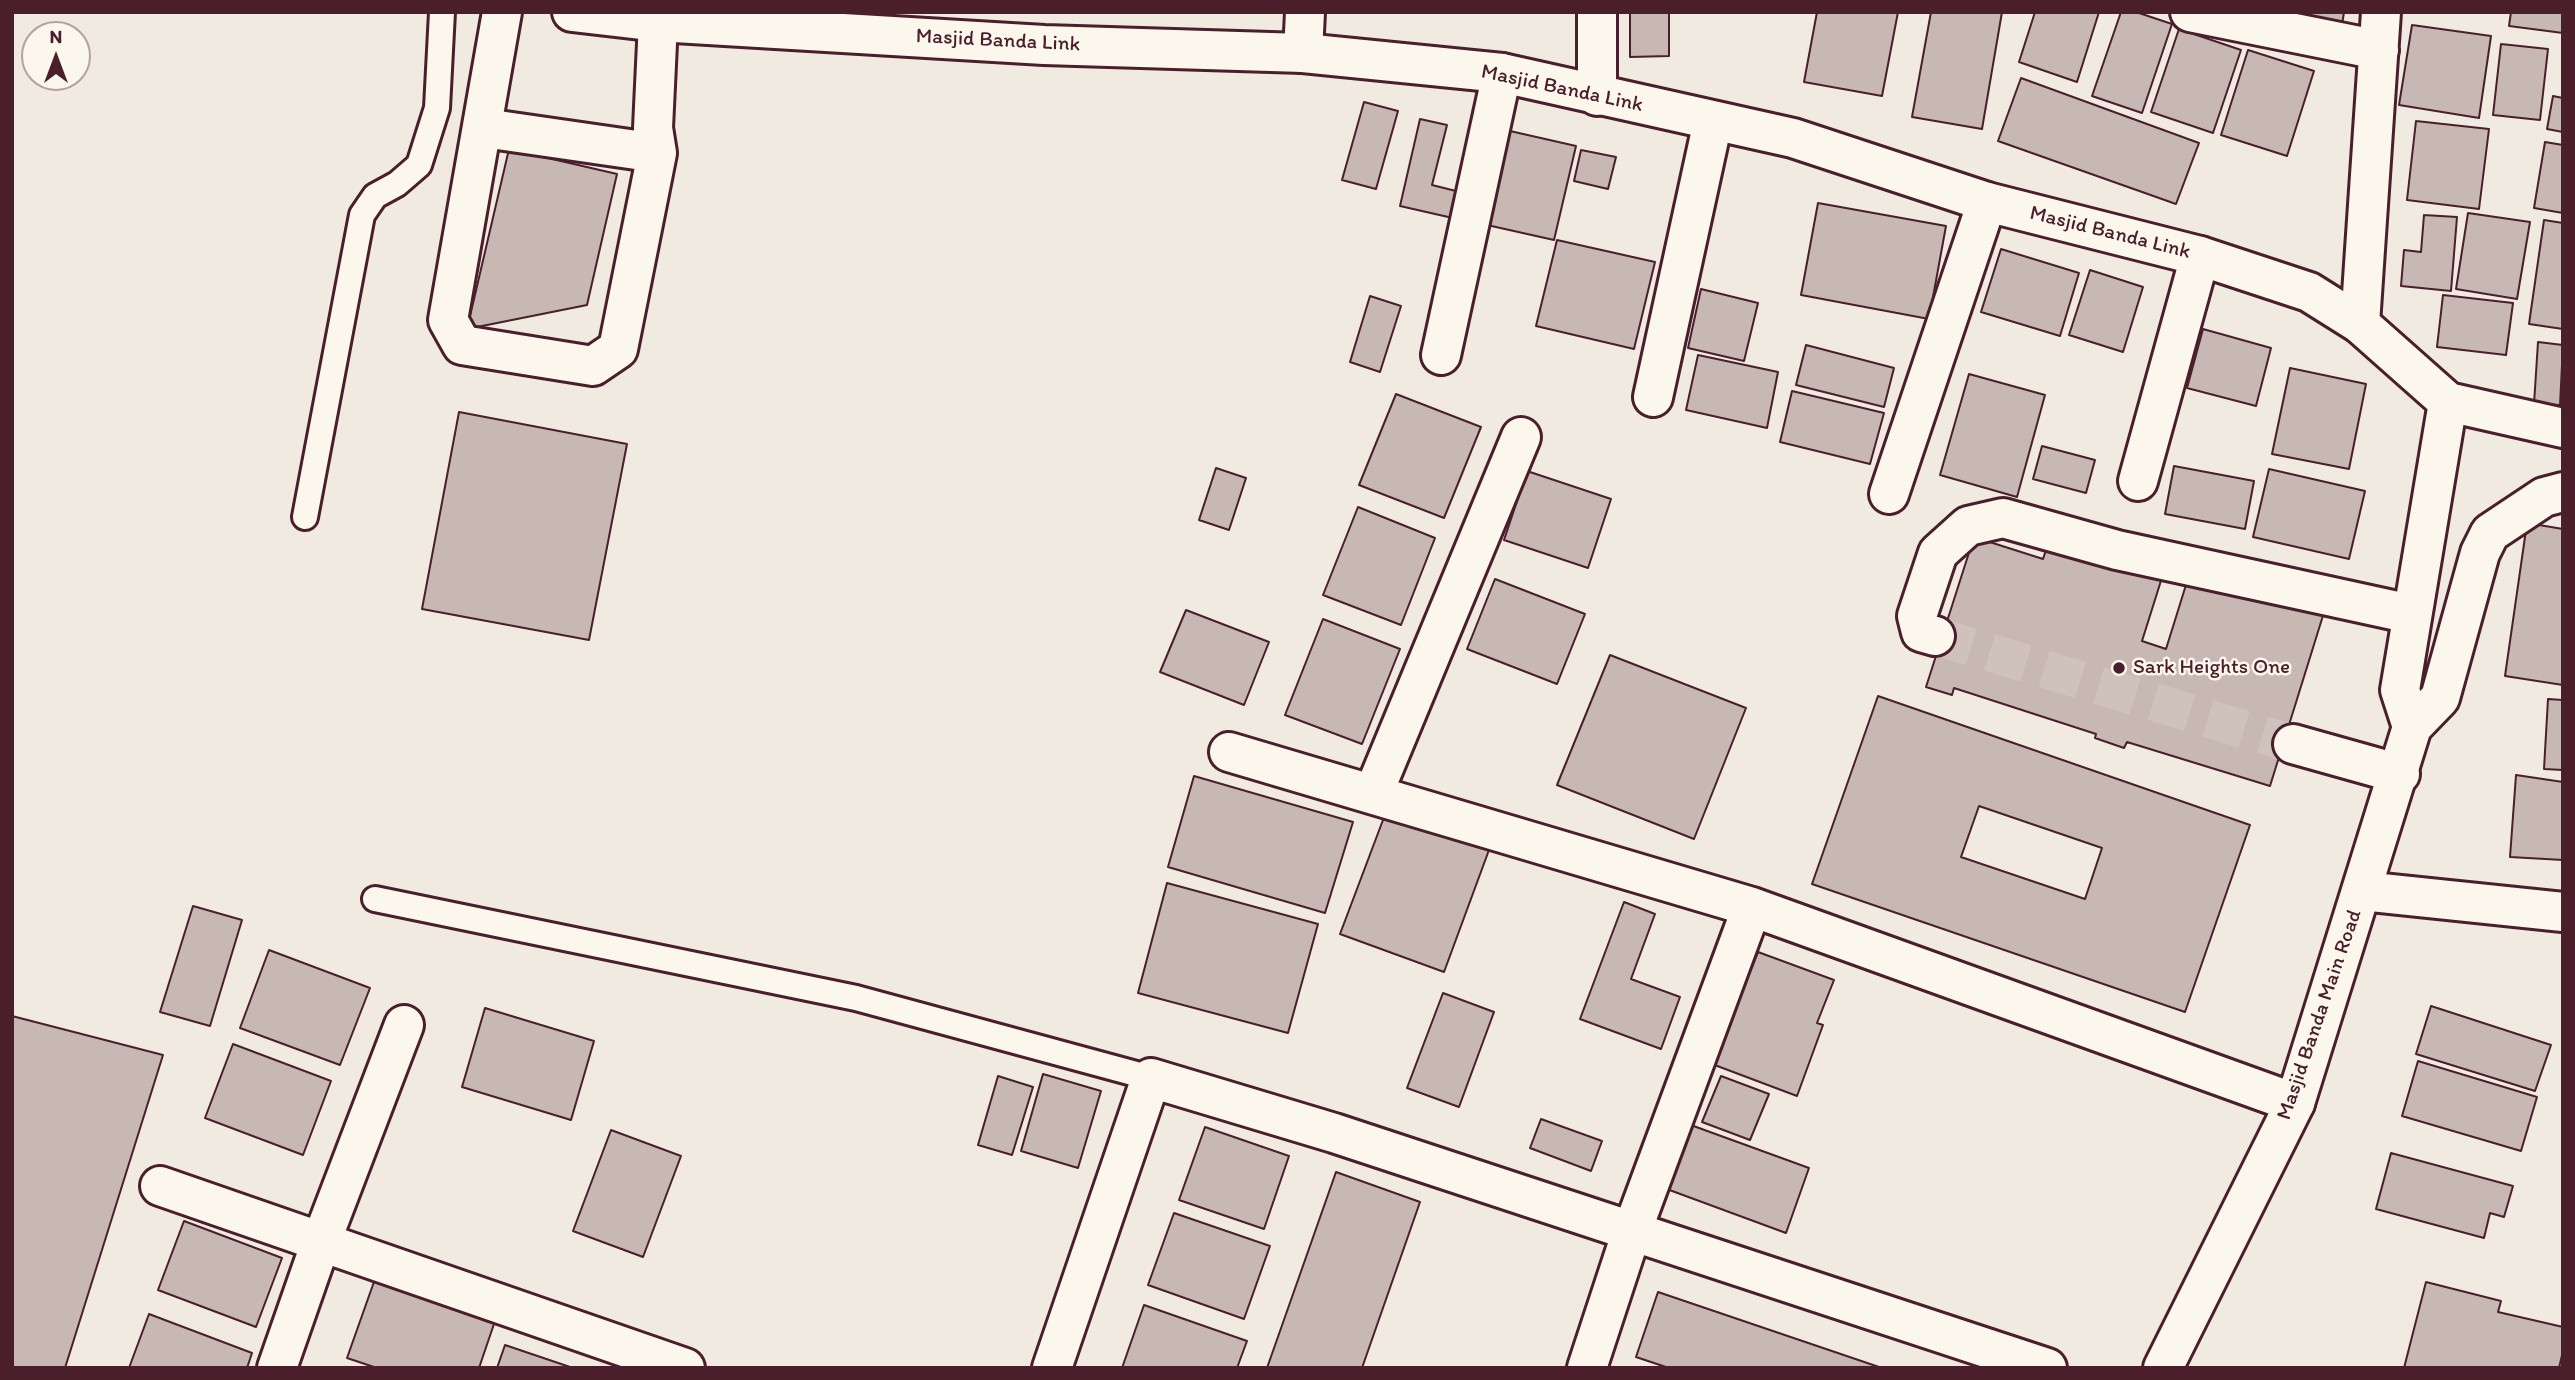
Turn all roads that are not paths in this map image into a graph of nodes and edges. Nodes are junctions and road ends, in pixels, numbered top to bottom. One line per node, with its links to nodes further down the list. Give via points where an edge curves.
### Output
1 (442, 12): 27 (lane, via 437,108 419,165 375,196 362,215)
2 (502, 12): 14 (street)
3 (572, 12): 8 (street, Masjid Banda Link)
4 (1305, 12): 10 (street)
5 (1597, 12): 12 (street)
6 (2190, 12): 9 (street)
7 (2381, 12): 9 (street)
8 (658, 22): 10 (street, Masjid Banda Link, via 1044,45); 15 (street, via 653,128)
9 (2379, 50): 18 (street)
10 (1303, 53): 11 (street, Masjid Banda Link)
11 (1502, 73): 12 (street, Masjid Banda Link); 19 (street)
12 (1597, 96): 13 (street, Masjid Banda Link)
13 (1713, 121): 16 (street, Masjid Banda Link, via 1793,138); 20 (street)
14 (484, 128): 15 (street); 15 (street, via 448,320 462,345 593,366 618,349)
15 (657, 153)
16 (1987, 202): 17 (street, Masjid Banda Link); 26 (street)
17 (2200, 256): 18 (street, Masjid Banda Link, via 2309,292); 24 (street)
18 (2360, 324): 21 (street, Masjid Banda Link)
19 (1441, 355)
20 (1653, 397)
21 (2448, 402): 22 (street); 28 (street)
22 (2563, 428)
23 (1521, 437): 36 (street)
24 (2138, 481)
25 (2563, 492): 31 (street, Masjid Banda Main Road, via 2544,497 2490,533 2480,553)
26 (1889, 494)
27 (305, 517)
28 (2411, 614): 29 (street, via 2117,550 2003,518 1968,526 1938,553 1917,616 1921,632); 30 (street)
29 (1935, 636)
30 (2404, 662): 31 (street); 32 (street, via 2400,690)
31 (2447, 674): 32 (street, Masjid Banda Main Road, via 2440,698)
32 (2412, 727): 35 (street, Masjid Banda Main Road)
33 (2293, 744): 35 (street)
34 (1229, 752): 36 (street)
35 (2400, 774): 37 (street, Masjid Banda Main Road)
36 (1373, 794): 39 (street)
37 (2362, 891): 40 (street); 43 (street, Masjid Banda Main Road)
38 (375, 900): 42 (lane, via 856,999)
39 (1752, 907): 43 (street); 45 (street)
40 (2563, 912)
41 (404, 1025): 46 (street)
42 (1151, 1078): 45 (street); 49 (street)
43 (2295, 1103): 52 (street, Masjid Banda Main Road)
44 (160, 1186): 46 (street)
45 (1632, 1231): 50 (street); 51 (street)
46 (321, 1242): 47 (street); 48 (street)
47 (670, 1365)
48 (277, 1368)
49 (1052, 1368)
50 (1587, 1368)
51 (2047, 1368)
52 (2163, 1368)

